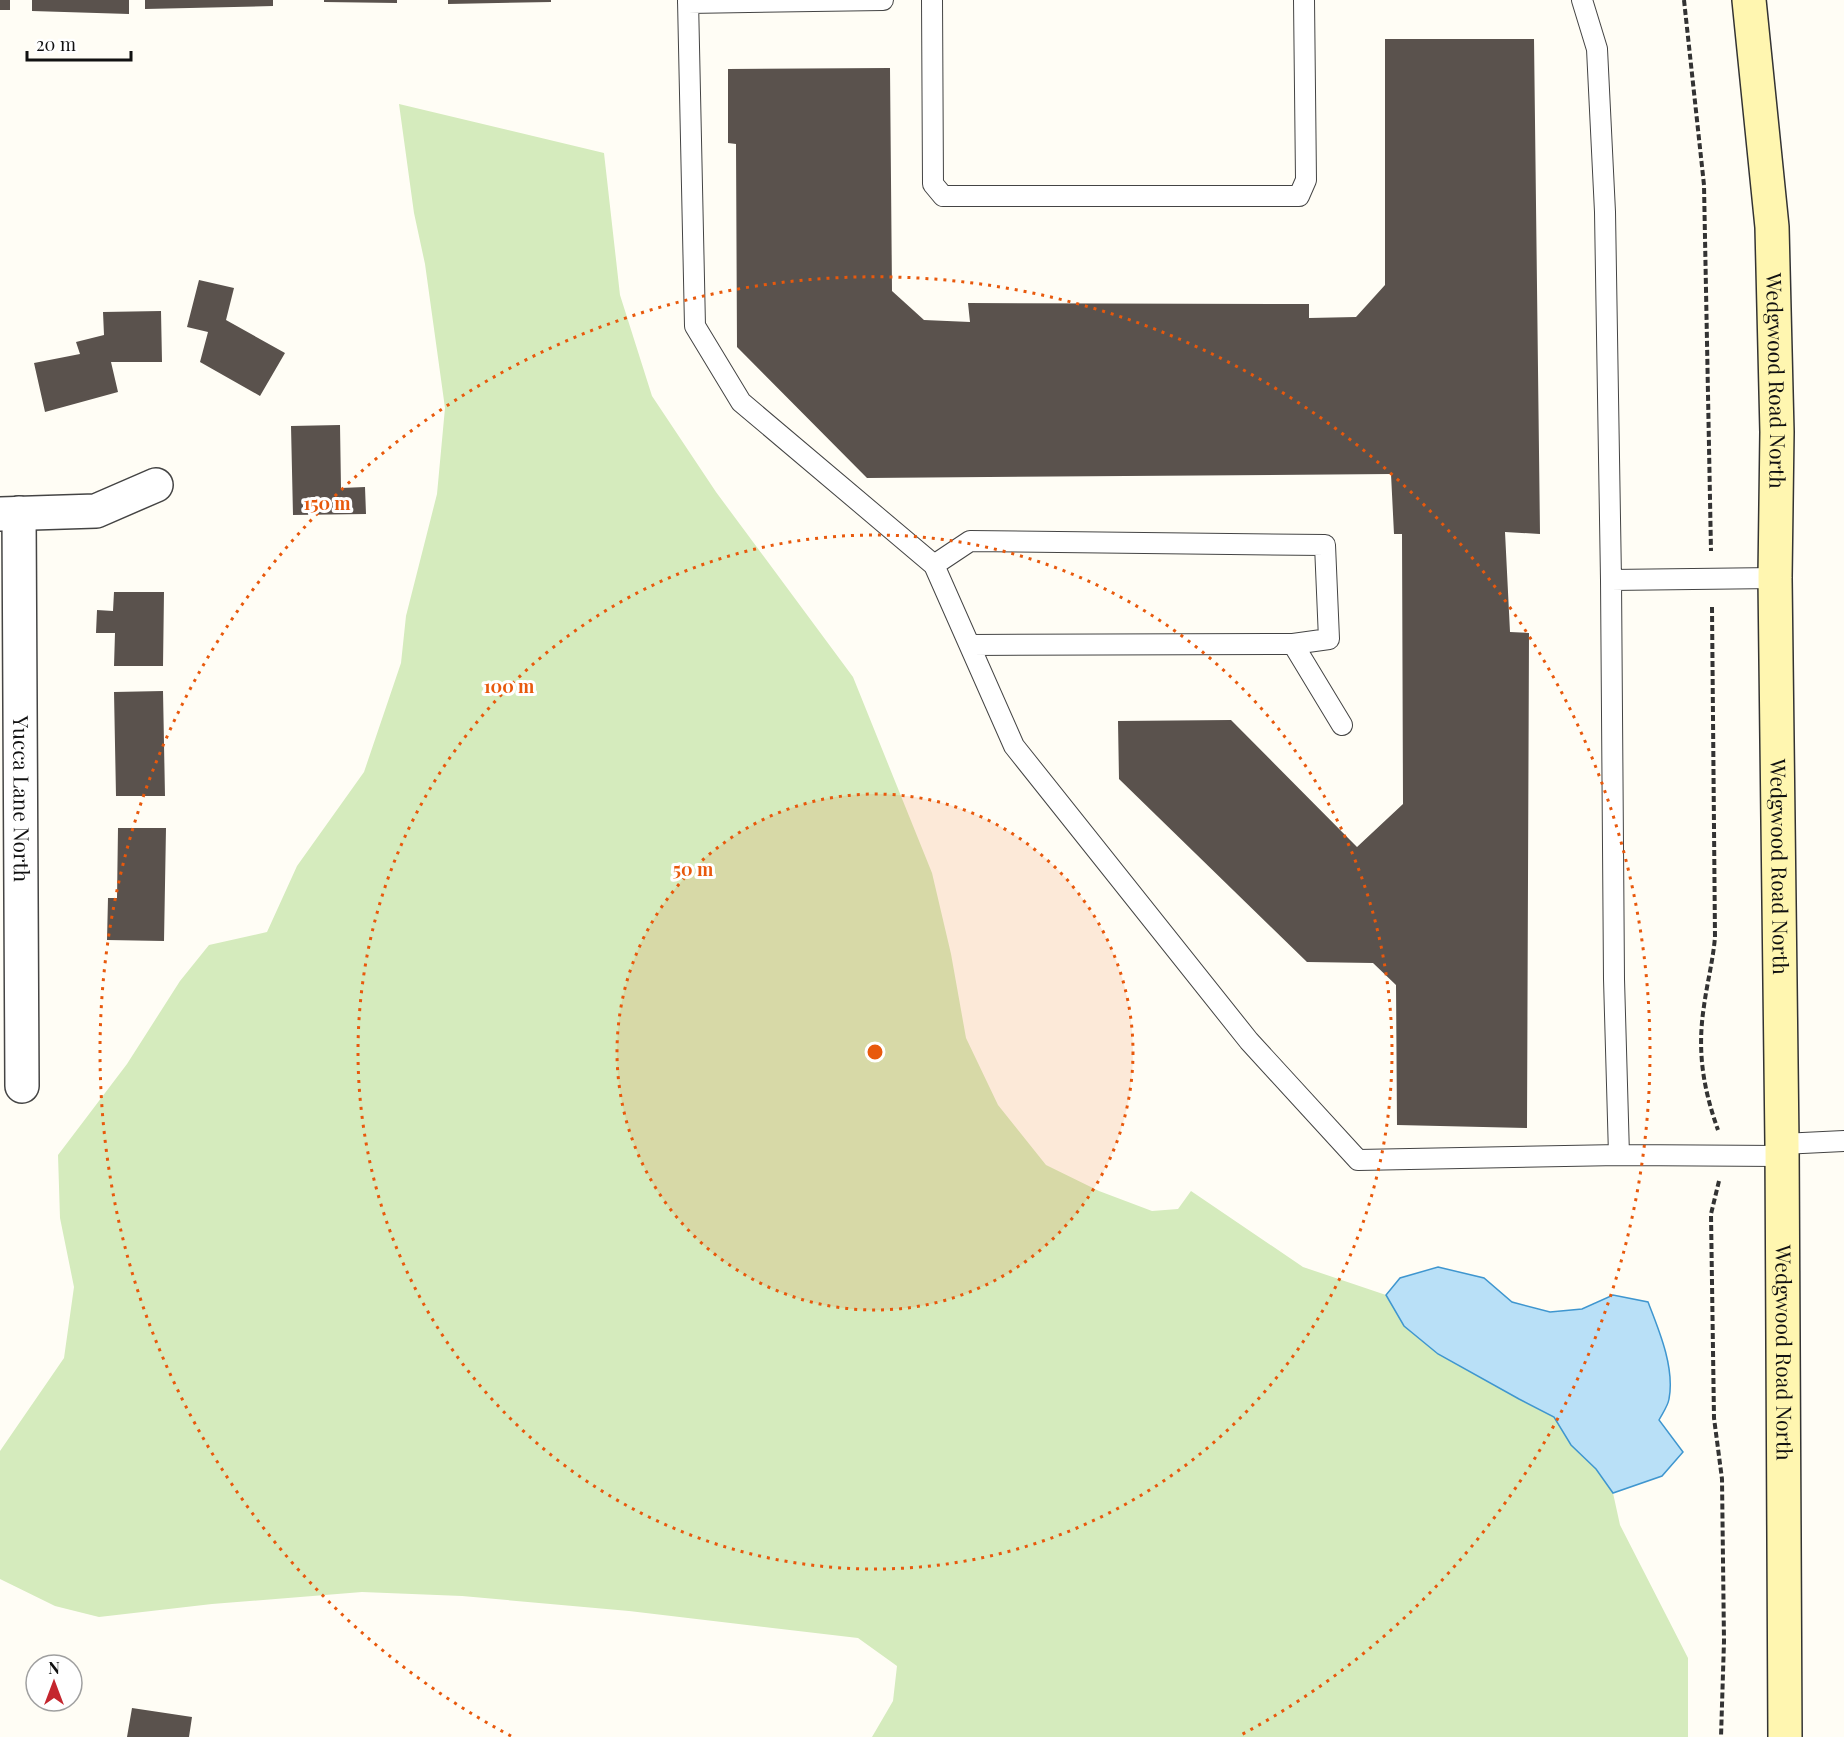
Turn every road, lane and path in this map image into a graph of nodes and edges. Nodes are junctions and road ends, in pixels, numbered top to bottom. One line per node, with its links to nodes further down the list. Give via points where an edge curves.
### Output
1 (883, 0): 7 (lane)
2 (932, 0): 3 (lane, via 933,184 943,196 1299,196 1306,180)
3 (1304, 0)
4 (1582, 0): 13 (lane, via 1597,49 1605,212)
5 (1684, 0): 11 (path, via 1704,185)
6 (1749, 0): 12 (street, Wedgwood Road North, via 1772,227 1777,432)
7 (688, 2): 10 (lane, via 695,326 741,402)
8 (156, 485): 9 (street, via 96,511)
9 (10, 514): 17 (street, Yucca Lane North)
10 (934, 565): 14 (lane, via 970,541 1325,545 1329,639); 15 (lane)
11 (1712, 578): 12 (lane); 13 (lane); 21 (path, via 1715,938 1703,1009 1701,1063 1704,1088 1721,1138)
12 (1774, 578): 19 (street, Wedgwood Road North)
13 (1611, 580): 20 (lane)
14 (1293, 644): 15 (lane); 16 (lane)
15 (970, 645): 20 (lane, via 1014,746 1249,1041 1358,1160)
16 (1342, 725)
17 (21, 1086)
18 (1844, 1141): 19 (lane)
19 (1782, 1150): 21 (lane); 23 (street, Wedgwood Road North)
20 (1619, 1155): 21 (lane)
21 (1721, 1156): 22 (path, via 1711,1214 1711,1248 1714,1418 1722,1479)
22 (1721, 1737)
23 (1785, 1737)

